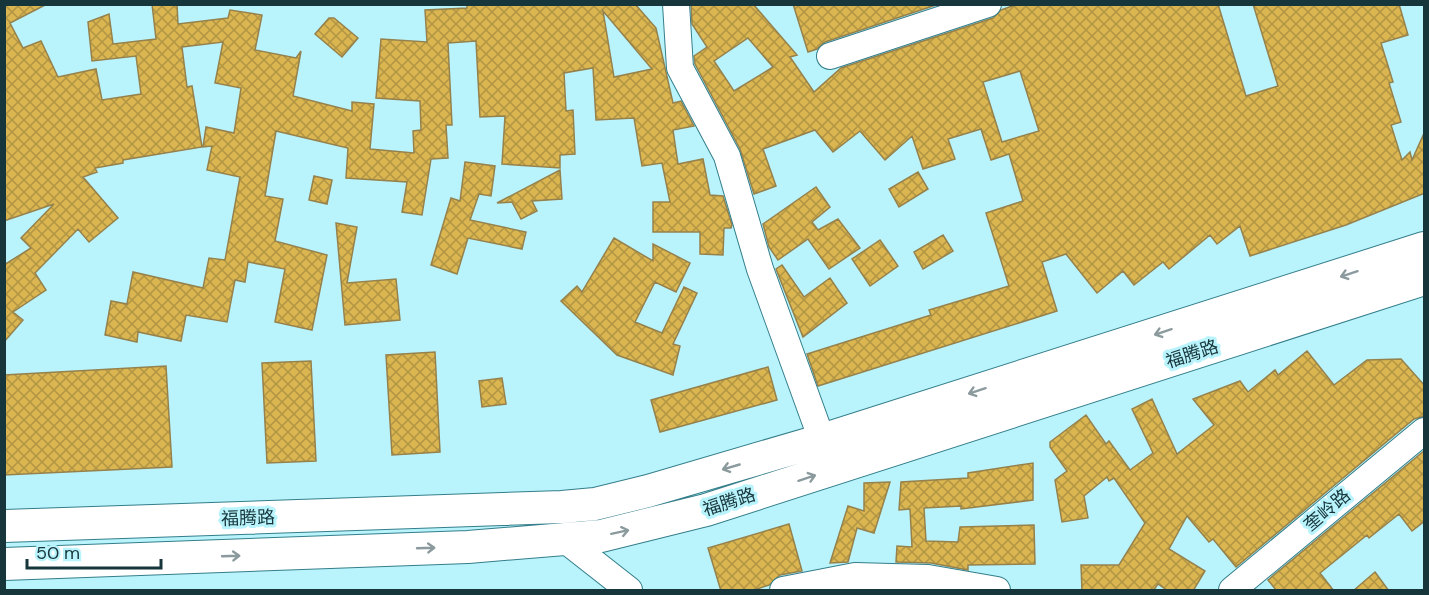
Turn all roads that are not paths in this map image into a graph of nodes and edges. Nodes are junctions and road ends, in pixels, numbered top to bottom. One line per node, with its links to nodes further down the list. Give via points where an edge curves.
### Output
1 (676, 4): 8 (street, via 681,68 727,156 760,269)
2 (988, 4): 3 (street)
3 (830, 56)
4 (1425, 223): 6 (main road)
5 (1425, 248): 6 (main road, 福腾路)
6 (1412, 278): 8 (main road, 福腾路, one-way to 8); 10 (main road, 福腾路, one-way to 6, via 601,537 706,510)
7 (1425, 431): 16 (street, 奎岭路)
8 (822, 440): 9 (main road, 福腾路, one-way to 9, via 595,504)
9 (4, 526)
10 (564, 539): 11 (main road, 福腾路, one-way to 10, via 468,547); 13 (street)
11 (4, 564)
12 (876, 584): 14 (street, via 855,576); 15 (street, via 928,578)
13 (630, 590)
14 (783, 591)
15 (997, 591)
16 (1232, 591)

